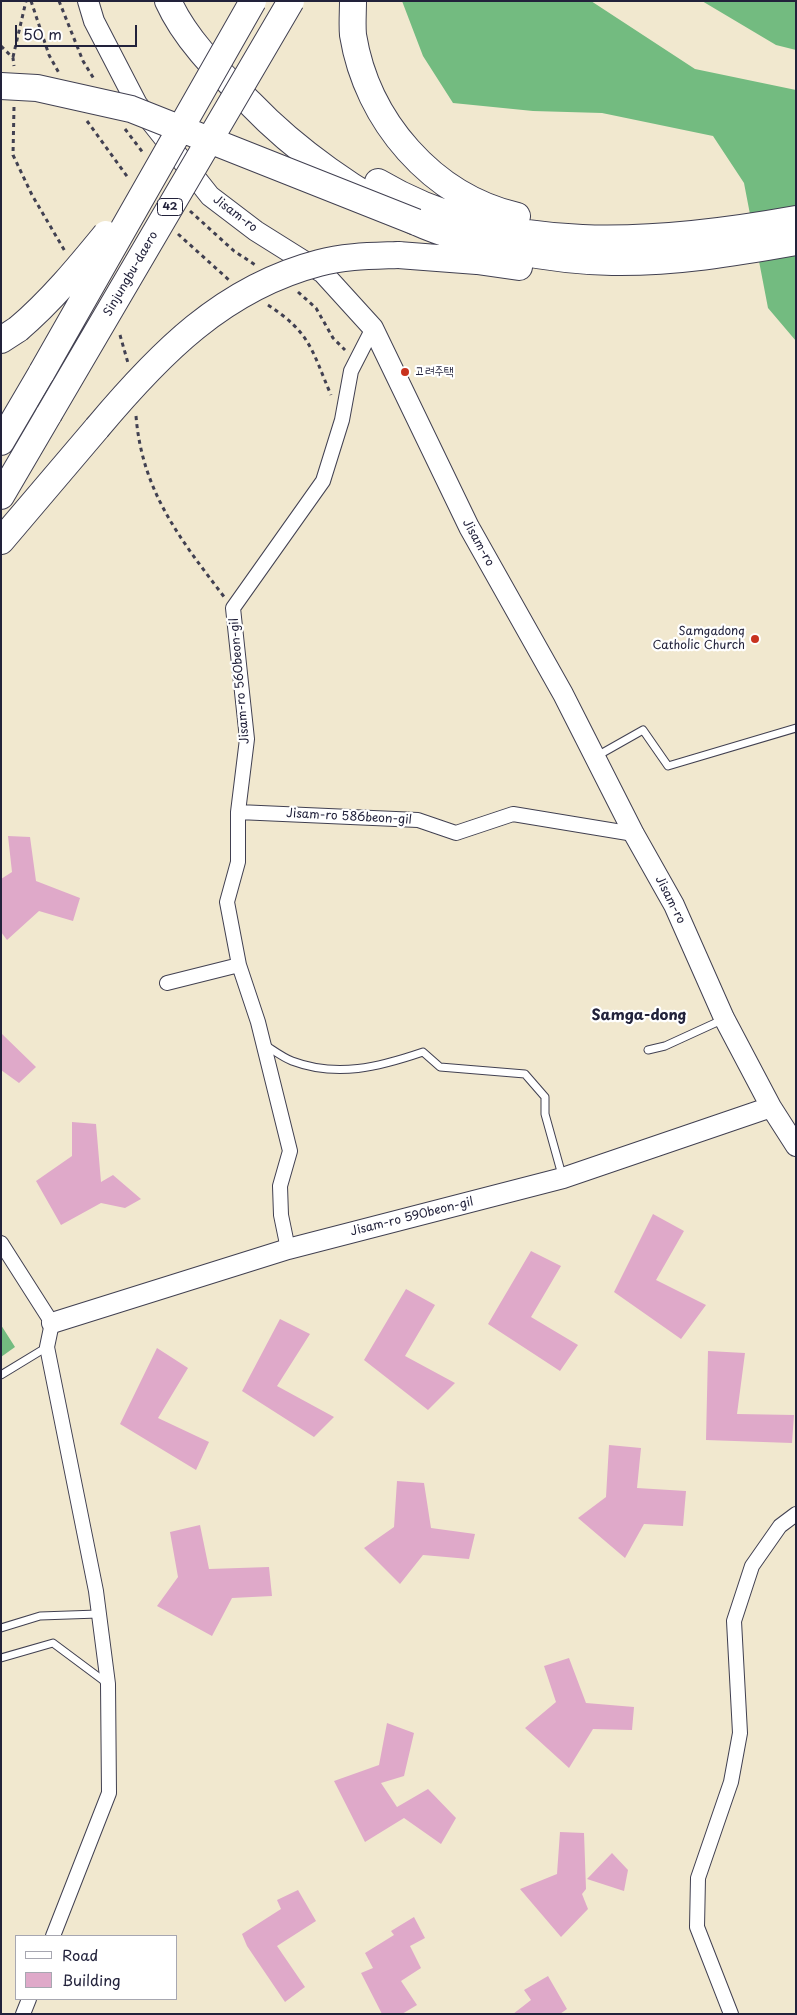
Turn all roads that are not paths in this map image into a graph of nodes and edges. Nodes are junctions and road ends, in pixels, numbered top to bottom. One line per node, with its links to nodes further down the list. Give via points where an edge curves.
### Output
1 (88, 1): 14 (street, Jisam-ro, via 94,22 137,104 210,196 256,230 323,272)
2 (168, 1): 10 (highway, via 204,56 276,130 346,181)
3 (187, 1): 11 (highway, via 239,73 266,101 305,134 387,188 430,207 497,227 568,238)
4 (253, 1): 8 (highway, 42, bridge)
5 (291, 1): 17 (highway, Sinjungbu-daero / 42, bridge)
6 (353, 1): 11 (highway, via 353,34 363,74 376,106 401,142 426,167 462,195 499,212)
7 (1, 86): 10 (highway, bridge, via 46,90 131,109)
8 (153, 177): 15 (highway, bridge, via 71,277 37,313); 16 (highway, 42, bridge)
9 (796, 219): 11 (highway, via 688,236)
10 (416, 222): 13 (highway, via 495,246 567,259 612,262)
11 (615, 240)
12 (796, 242): 13 (highway)
13 (666, 260): 18 (highway, bridge, via 617,269 565,271 398,255 354,256 320,262 279,276 239,296 201,321 166,351)
14 (373, 328): 20 (street, Jisam-ro, via 469,527 563,694); 21 (street, Jisam-ro 560beon-gil, via 351,372 342,420 323,481 233,608 248,739)
15 (10, 335)
16 (1, 442)
17 (1, 496)
18 (1, 541)
19 (796, 728): 20 (lane, via 668,766 644,730)
20 (594, 757): 22 (street, Jisam-ro)
21 (238, 812): 22 (street, Jisam-ro 586beon-gil, via 418,820 456,833 513,814); 23 (street, Jisam-ro 560beon-gil, via 238,862 228,902)
22 (634, 834): 25 (street, Jisam-ro, via 674,905)
23 (238, 965): 24 (street); 26 (street, Jisam-ro 560beon-gil)
24 (167, 984)
25 (724, 1018): 27 (lane, via 665,1046); 28 (street, Jisam-ro)
26 (264, 1045): 30 (lane, via 291,1060 333,1070 380,1066 424,1052 440,1067 525,1074 545,1097 545,1114); 32 (street, Jisam-ro 560beon-gil, via 290,1151 280,1186 281,1215)
27 (648, 1050)
28 (771, 1107): 29 (street, Jisam-ro); 30 (street, Jisam-ro 590beon-gil)
29 (796, 1146)
30 (563, 1178): 32 (street, Jisam-ro 590beon-gil)
31 (1, 1243): 33 (street)
32 (288, 1249): 33 (street, Jisam-ro 590beon-gil)
33 (52, 1323): 34 (street)
34 (48, 1346): 35 (lane); 37 (street)
35 (1, 1375)
36 (796, 1514): 44 (street, via 780,1526 752,1566 734,1621 740,1733 731,1782 698,1878 697,1927)
37 (98, 1614): 38 (lane, via 40,1616); 40 (street)
38 (1, 1628)
39 (1, 1658): 40 (lane, via 53,1643)
40 (108, 1684): 41 (street, via 109,1793)
41 (53, 1935)
42 (29, 2000): 43 (street)
43 (23, 2014)
44 (731, 2014)

